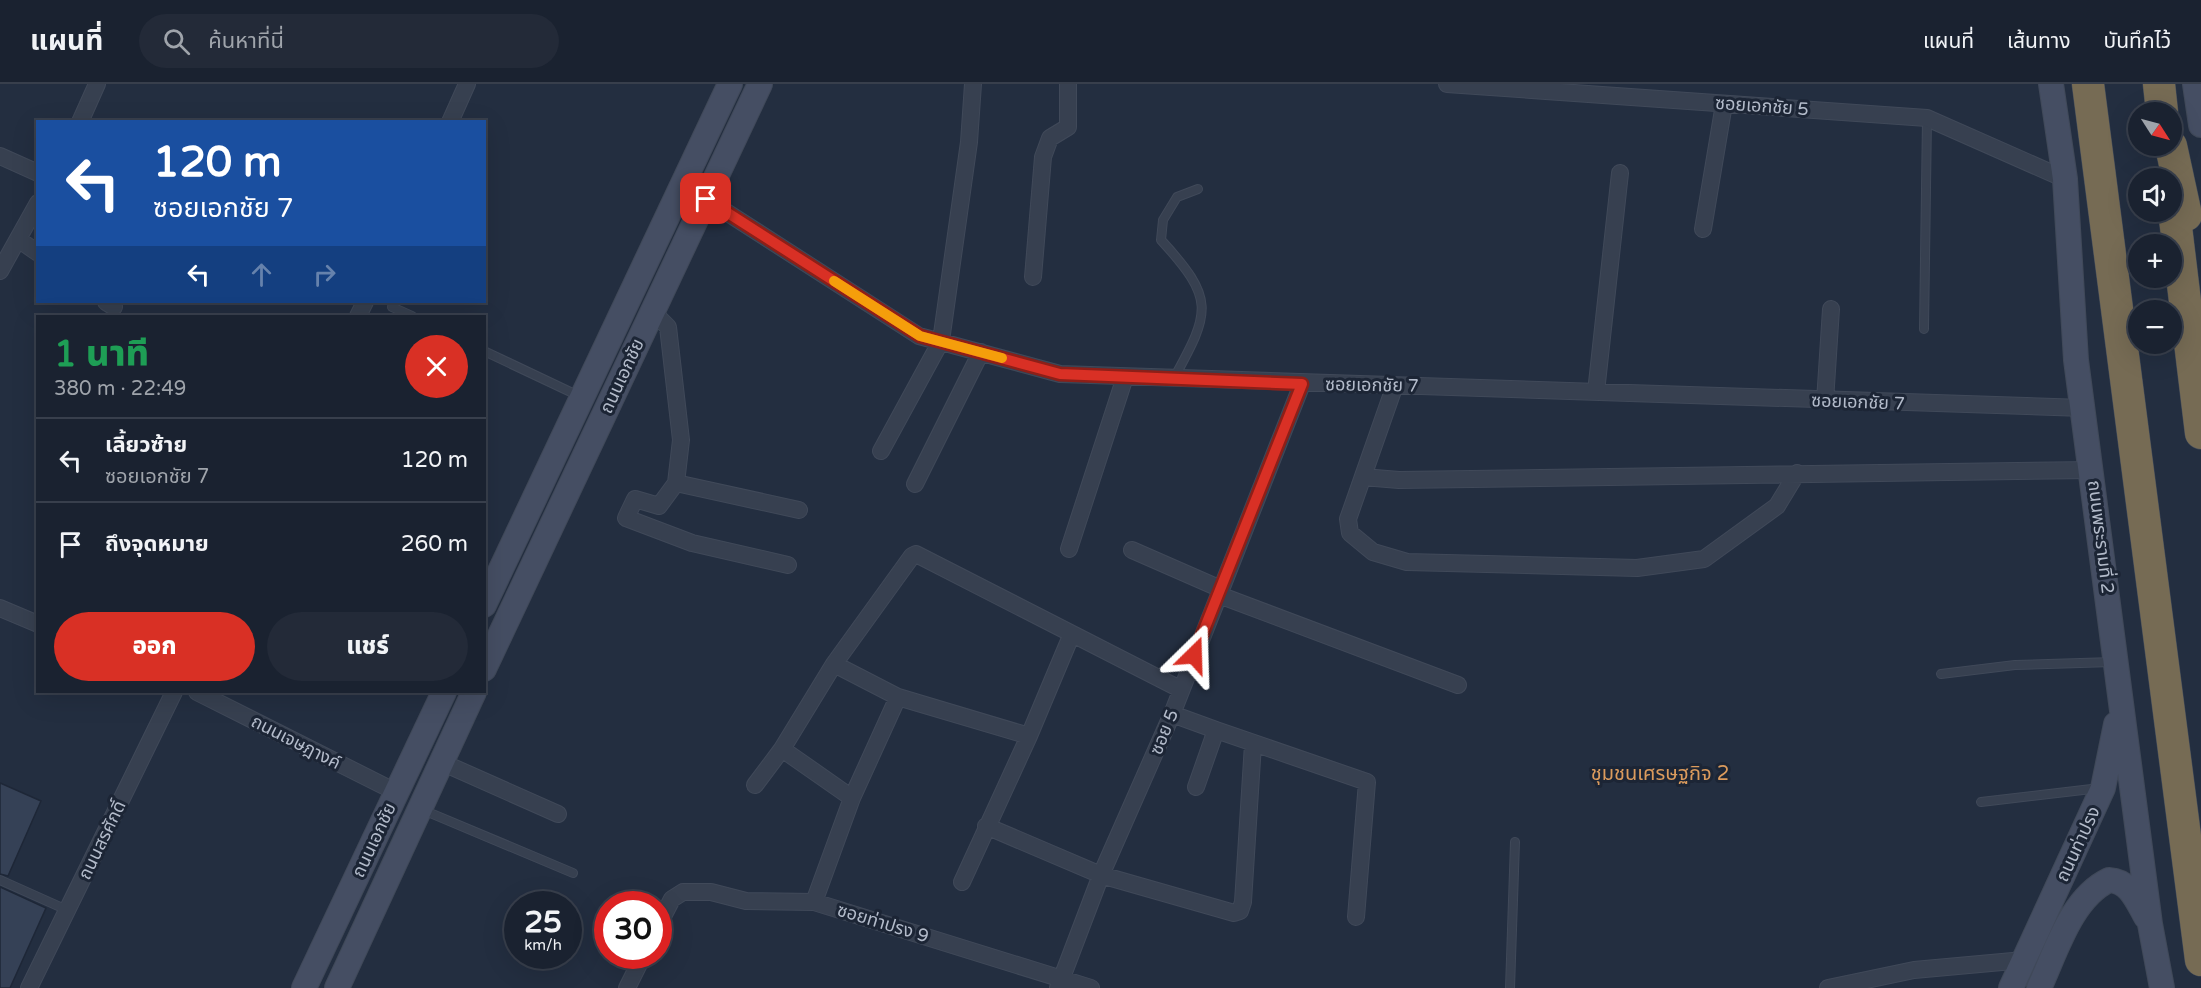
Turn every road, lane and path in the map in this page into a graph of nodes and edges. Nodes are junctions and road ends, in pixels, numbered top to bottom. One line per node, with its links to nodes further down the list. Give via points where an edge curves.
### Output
1 (97, 84): 14 (street)
2 (467, 84): 15 (street)
3 (730, 84): 45 (main road, ถนนเอกชัย)
4 (760, 84): 23 (main road, ถนนเอกชัย)
5 (973, 84): 37 (street, via 969,142)
6 (1068, 84): 30 (street, via 1068,127 1050,138 1043,157)
7 (1447, 84): 11 (street, ซอยเอกชัย 5)
8 (2051, 84): 21 (main road, ถนนพระรามที่ 2)
9 (2088, 84): 102 (highway)
10 (2195, 84): 16 (main road)
11 (1615, 90): 12 (street, ซอยเอกชัย 5)
12 (1724, 104): 13 (street, ซอยเอกชัย 5); 26 (street)
13 (1927, 118): 21 (street, ซอยเอกชัย 5); 36 (lane)
14 (81, 120)
15 (451, 120)
16 (2201, 125)
17 (0, 156): 19 (street)
18 (2173, 156): 31 (highway)
19 (36, 172)
20 (1620, 173): 44 (street)
21 (2065, 179): 47 (main road, ถนนพระรามที่ 2, via 2076,360)
22 (1198, 189): 41 (lane, via 1176,196 1162,219 1161,240 1200,291 1203,316)
23 (706, 199): 34 (main road, ถนนเอกชัย); 37 (street, ซอยเอกชัย 7, via 920,336)
24 (36, 207): 27 (street)
25 (2175, 222): 48 (highway)
26 (1703, 229)
27 (18, 239): 28 (street); 29 (street)
28 (36, 252)
29 (0, 271)
30 (1033, 277)
31 (2201, 286)
32 (392, 307): 35 (lane)
33 (1831, 309): 46 (street)
34 (653, 312): 53 (street, via 668,327 681,440); 66 (main road, ถนนเอกชัย)
35 (410, 315)
36 (1924, 329)
37 (941, 341): 39 (street, ซอยเอกชัย 7); 49 (street)
38 (486, 352): 45 (lane)
39 (981, 352): 40 (street, ซอยเอกชัย 7, via 1060,374); 54 (street)
40 (1125, 377): 41 (street, ซอยเอกชัย 7); 56 (street)
41 (1173, 379): 42 (street, ซอยเอกชัย 7)
42 (1302, 384): 43 (street, ซอยเอกชัย 7); 59 (street, ซอย 5)
43 (1395, 385): 44 (street, ซอยเอกชัย 7); 52 (street)
44 (1596, 392): 46 (street, ซอยเอกชัย 7)
45 (582, 398): 60 (main road, ถนนเอกชัย)
46 (1826, 401): 47 (street, ซอยเอกชัย 7)
47 (2084, 408): 50 (main road, ถนนพระรามที่ 2)
48 (2201, 434)
49 (881, 451)
50 (2092, 470): 51 (street); 64 (main road, ถนนพระรามที่ 2)
51 (1797, 472): 52 (street, via 1399,480); 52 (street, via 1777,506 1704,559 1637,568 1407,562 1373,552 1350,533 1348,519)
52 (1363, 477)
53 (676, 483): 55 (street); 58 (street, via 658,506 635,499 626,518 692,543)
54 (915, 484)
55 (799, 510)
56 (1069, 549)
57 (1132, 550): 59 (street)
58 (788, 565)
59 (1220, 592): 68 (street); 69 (street, ซอย 5)
60 (486, 601)
61 (0, 608): 62 (street)
62 (36, 623)
63 (1071, 636): 65 (street, via 916,554); 69 (street); 78 (street)
64 (2117, 662): 67 (lane, via 2015,665); 70 (main road, ถนนพระรามที่ 2)
65 (834, 664): 75 (street); 80 (street)
66 (486, 665)
67 (1941, 674)
68 (1458, 685)
69 (1180, 689): 76 (street, ซอย 5)
70 (2120, 692): 84 (main road, ถนนท่าปรง, via 2113,749); 100 (main road, ถนนพระรามที่ 2)
71 (174, 693): 98 (street, ถนนสรศักดิ์)
72 (198, 693): 85 (street, ถนนเจษฎางค์)
73 (444, 693): 85 (main road, ถนนเอกชัย)
74 (474, 693): 81 (main road, ถนนเอกชัย)
75 (898, 697): 78 (street); 86 (street)
76 (1172, 714): 77 (street); 93 (street, ซอย 5)
77 (1215, 730): 79 (street); 83 (street)
78 (1029, 736): 90 (street)
79 (1253, 744): 93 (street, via 1240,911 1234,914); 99 (street, via 1367,782)
80 (782, 749): 82 (street); 86 (street)
81 (441, 762): 88 (main road, ถนนเอกชัย); 89 (street)
82 (755, 785)
83 (1196, 787)
84 (2103, 788): 87 (lane); 101 (main road, ถนนท่าปรง)
85 (396, 792): 106 (main road, ถนนเอกชัย)
86 (852, 798): 97 (street)
87 (1981, 802)
88 (419, 809): 92 (lane); 107 (main road, ถนนเอกชัย)
89 (558, 814)
90 (986, 826): 93 (street); 95 (street)
91 (1515, 842): 110 (lane)
92 (573, 873)
93 (1101, 874): 104 (street, ซอย 5)
94 (0, 880): 98 (lane)
95 (963, 882)
96 (672, 899): 97 (street, ซอยท่าปรง 9, via 694,891 746,901)
97 (814, 902): 104 (street, ซอยท่าปรง 9)
98 (67, 910): 105 (street, ถนนสรศักดิ์)
99 (1356, 916)
100 (2151, 924): 113 (main road, ถนนท่าปรง, via 2124,884 2109,880 2099,885 2075,914); 114 (main road, ถนนพระรามที่ 2)
101 (2024, 960): 111 (street, via 1914,970); 112 (main road, ถนนท่าปรง)
102 (2201, 960)
103 (637, 969): 108 (street)
104 (1060, 983): 109 (street, ซอยท่าปรง 9)
105 (29, 988)
106 (304, 988)
107 (337, 988)
108 (627, 988)
109 (1091, 988)
110 (1510, 988)
111 (1828, 988)
112 (2011, 988)
113 (2039, 988)
114 (2162, 988)

